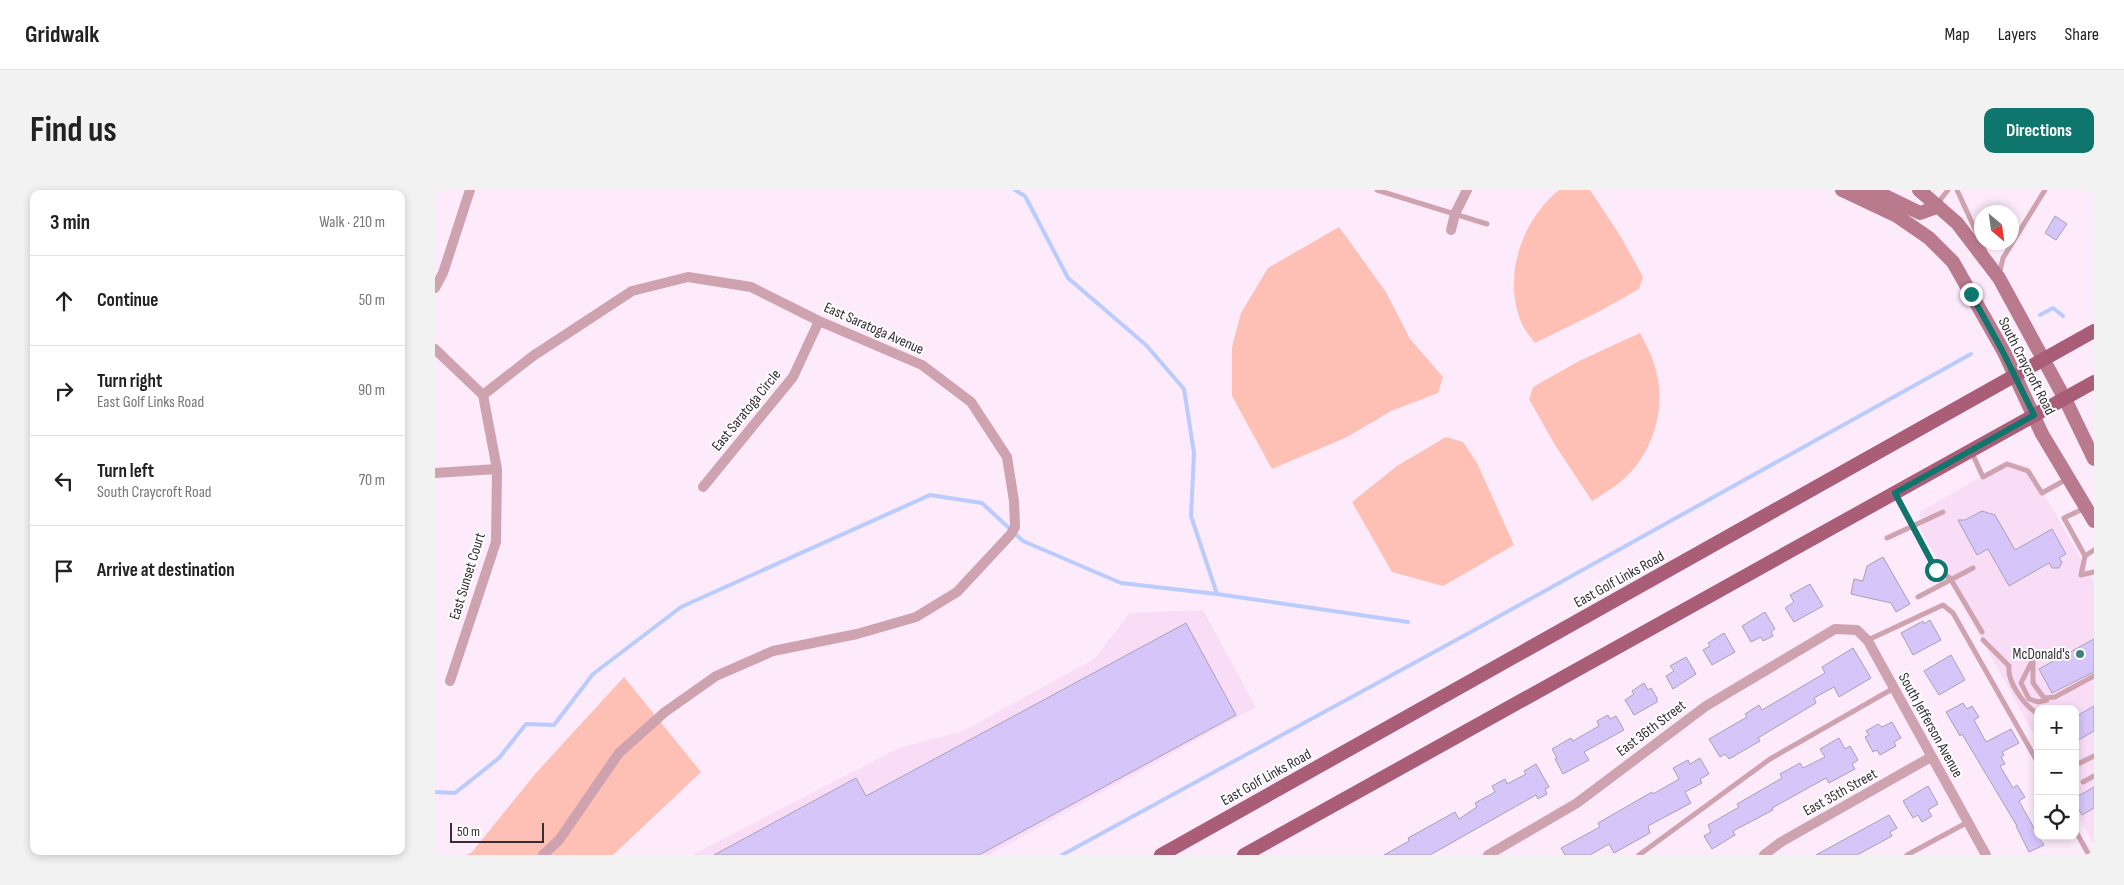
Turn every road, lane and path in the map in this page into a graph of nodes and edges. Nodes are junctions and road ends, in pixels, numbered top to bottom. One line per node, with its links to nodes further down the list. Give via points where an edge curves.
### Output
1 (470, 190): 15 (street)
2 (1377, 190): 11 (lane)
3 (1467, 190): 11 (street)
4 (1842, 190): 9 (main road, South Craycroft Road)
5 (1919, 190): 10 (main road, South Craycroft Road)
6 (1948, 190): 10 (lane)
7 (1957, 190): 14 (lane)
8 (2045, 190): 14 (lane, via 2003,258)
9 (1856, 198): 10 (main road, via 1885,196 1920,213); 20 (main road, South Craycroft Road, via 1897,216 1929,238 1953,262)
10 (1937, 205): 14 (main road, South Craycroft Road, via 1969,238)
11 (1455, 214): 12 (lane); 13 (street)
12 (1487, 224)
13 (1451, 230)
14 (1999, 278): 19 (main road, South Craycroft Road)
15 (435, 288)
16 (819, 321): 22 (street, East Saratoga Avenue, via 751,288 688,277 632,291 533,356); 30 (street, East Saratoga Circle, via 793,377); 61 (street, East Saratoga Avenue, via 922,365 971,402 1007,457 1015,527 957,592 916,617 773,652 716,676 665,712 619,753 559,840)
17 (2094, 331): 19 (main road, East Golf Links Road)
18 (435, 349): 22 (street)
19 (2044, 360): 20 (main road, East Golf Links Road); 23 (main road, South Craycroft Road)
20 (2014, 376): 24 (main road, South Craycroft Road); 62 (main road, East Golf Links Road)
21 (2094, 382): 23 (main road)
22 (483, 395): 27 (street, East Sunset Court)
23 (2065, 399): 24 (main road); 26 (main road, South Craycroft Road)
24 (2034, 415): 25 (main road); 29 (main road, South Craycroft Road)
25 (1971, 451): 29 (lane, via 1983,477 2007,464 2028,471 2042,493); 31 (main road)
26 (2094, 459)
27 (497, 469): 28 (street); 49 (street, East Sunset Court, via 496,542)
28 (435, 473)
29 (2067, 479): 32 (main road, South Craycroft Road)
30 (703, 487)
31 (1895, 493): 35 (lane); 63 (main road)
32 (2085, 508): 34 (main road, South Craycroft Road); 38 (lane, via 2064,518)
33 (1943, 512): 35 (lane)
34 (2094, 521)
35 (1913, 526): 36 (lane); 41 (lane, via 1936,570)
36 (1887, 538)
37 (2094, 550): 38 (lane)
38 (2085, 556): 40 (lane, via 2081,574)
39 (1973, 568): 41 (lane)
40 (2094, 572)
41 (1951, 580): 42 (lane); 43 (lane)
42 (1918, 597)
43 (1982, 632)
44 (1983, 640): 52 (lane, via 2009,666 2019,695)
45 (1868, 641): 50 (street, South Jefferson Avenue); 53 (lane, via 1943,605 1953,613); 64 (street, East 36th Street, via 1857,630 1835,629 1706,706 1577,803)
46 (2033, 652): 47 (lane)
47 (2033, 660): 51 (lane, via 2033,683 2045,698); 51 (lane, via 2021,683 2029,699 2038,702)
48 (2094, 676): 51 (lane)
49 (450, 682)
50 (1894, 688): 55 (street, South Jefferson Avenue); 65 (lane, via 1770,759)
51 (2055, 698)
52 (2034, 711)
53 (2034, 756)
54 (2094, 756): 56 (lane)
55 (1931, 757): 59 (street, South Jefferson Avenue); 66 (street, East 35th Street, via 1781,842)
56 (2079, 763)
57 (2094, 776): 58 (lane)
58 (2083, 782)
59 (1968, 822): 67 (lane); 68 (street, South Jefferson Avenue)
60 (2079, 837): 69 (lane)
61 (543, 855)
62 (1161, 855)
63 (1244, 855)
64 (1488, 855)
65 (1639, 855)
66 (1764, 855)
67 (1907, 855)
68 (1986, 855)
69 (2089, 855)

